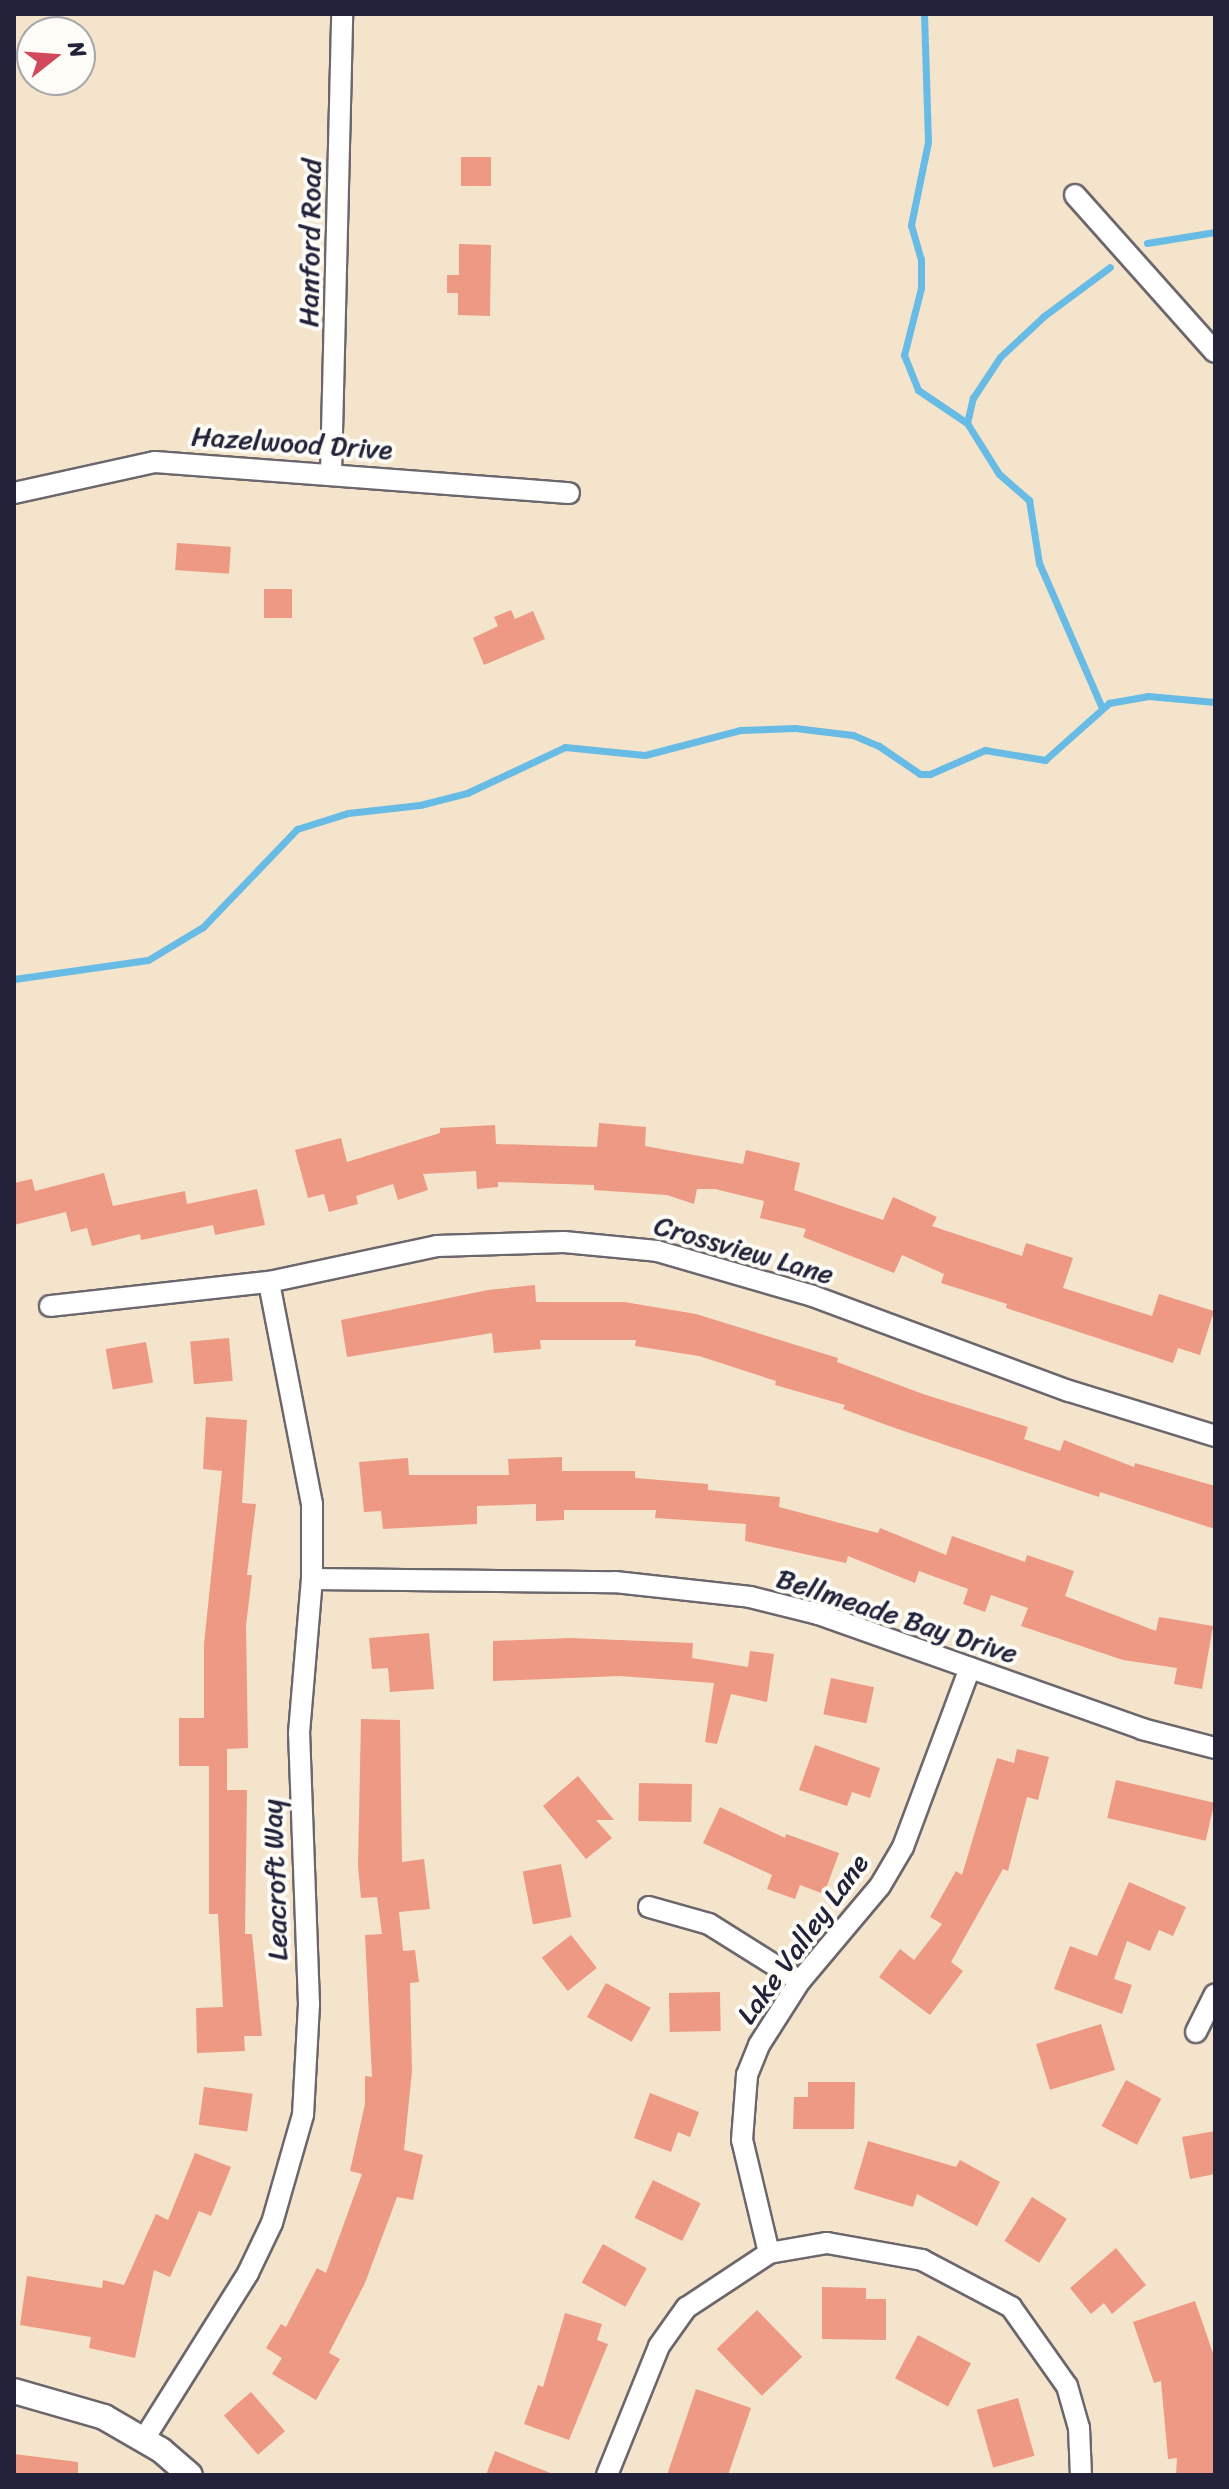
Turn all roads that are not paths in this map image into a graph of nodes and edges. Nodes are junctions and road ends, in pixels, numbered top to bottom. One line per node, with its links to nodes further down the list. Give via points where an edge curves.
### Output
1 (342, 14): 4 (street, Hanford Road)
2 (1075, 195): 3 (street)
3 (1215, 352)
4 (331, 473): 5 (street, Hazelwood Drive, via 155,462); 6 (street, Hazelwood Drive)
5 (14, 493)
6 (569, 493)
7 (269, 1282): 8 (street, Crossview Lane); 9 (street, Crossview Lane, via 394,1252 483,1243 564,1242 657,1251 813,1296 1069,1391); 10 (street, Leacroft Way, via 312,1504)
8 (50, 1306)
9 (1215, 1436)
10 (312, 1579): 11 (street, Bellmeade Bay Drive, via 685,1587 818,1614); 19 (street, Leacroft Way, via 299,1733 309,2004 303,2115 282,2194 248,2273)
11 (970, 1668): 12 (street, Bellmeade Bay Drive, via 1142,1729); 14 (street, Lake Valley Lane, via 903,1847 880,1886)
12 (1215, 1748)
13 (649, 1907): 14 (street, via 709,1924)
14 (800, 1981): 17 (street, Lake Valley Lane, via 759,2045 741,2110 745,2165)
15 (1215, 1994): 16 (street)
16 (1196, 2032)
17 (769, 2253): 21 (street, via 722,2281 677,2321 640,2386); 22 (street, via 827,2243 871,2247 922,2260 1011,2307 1067,2386 1079,2428)
18 (14, 2391): 19 (street, via 104,2417)
19 (144, 2439): 20 (street)
20 (190, 2475)
21 (607, 2475)
22 (1081, 2475)

